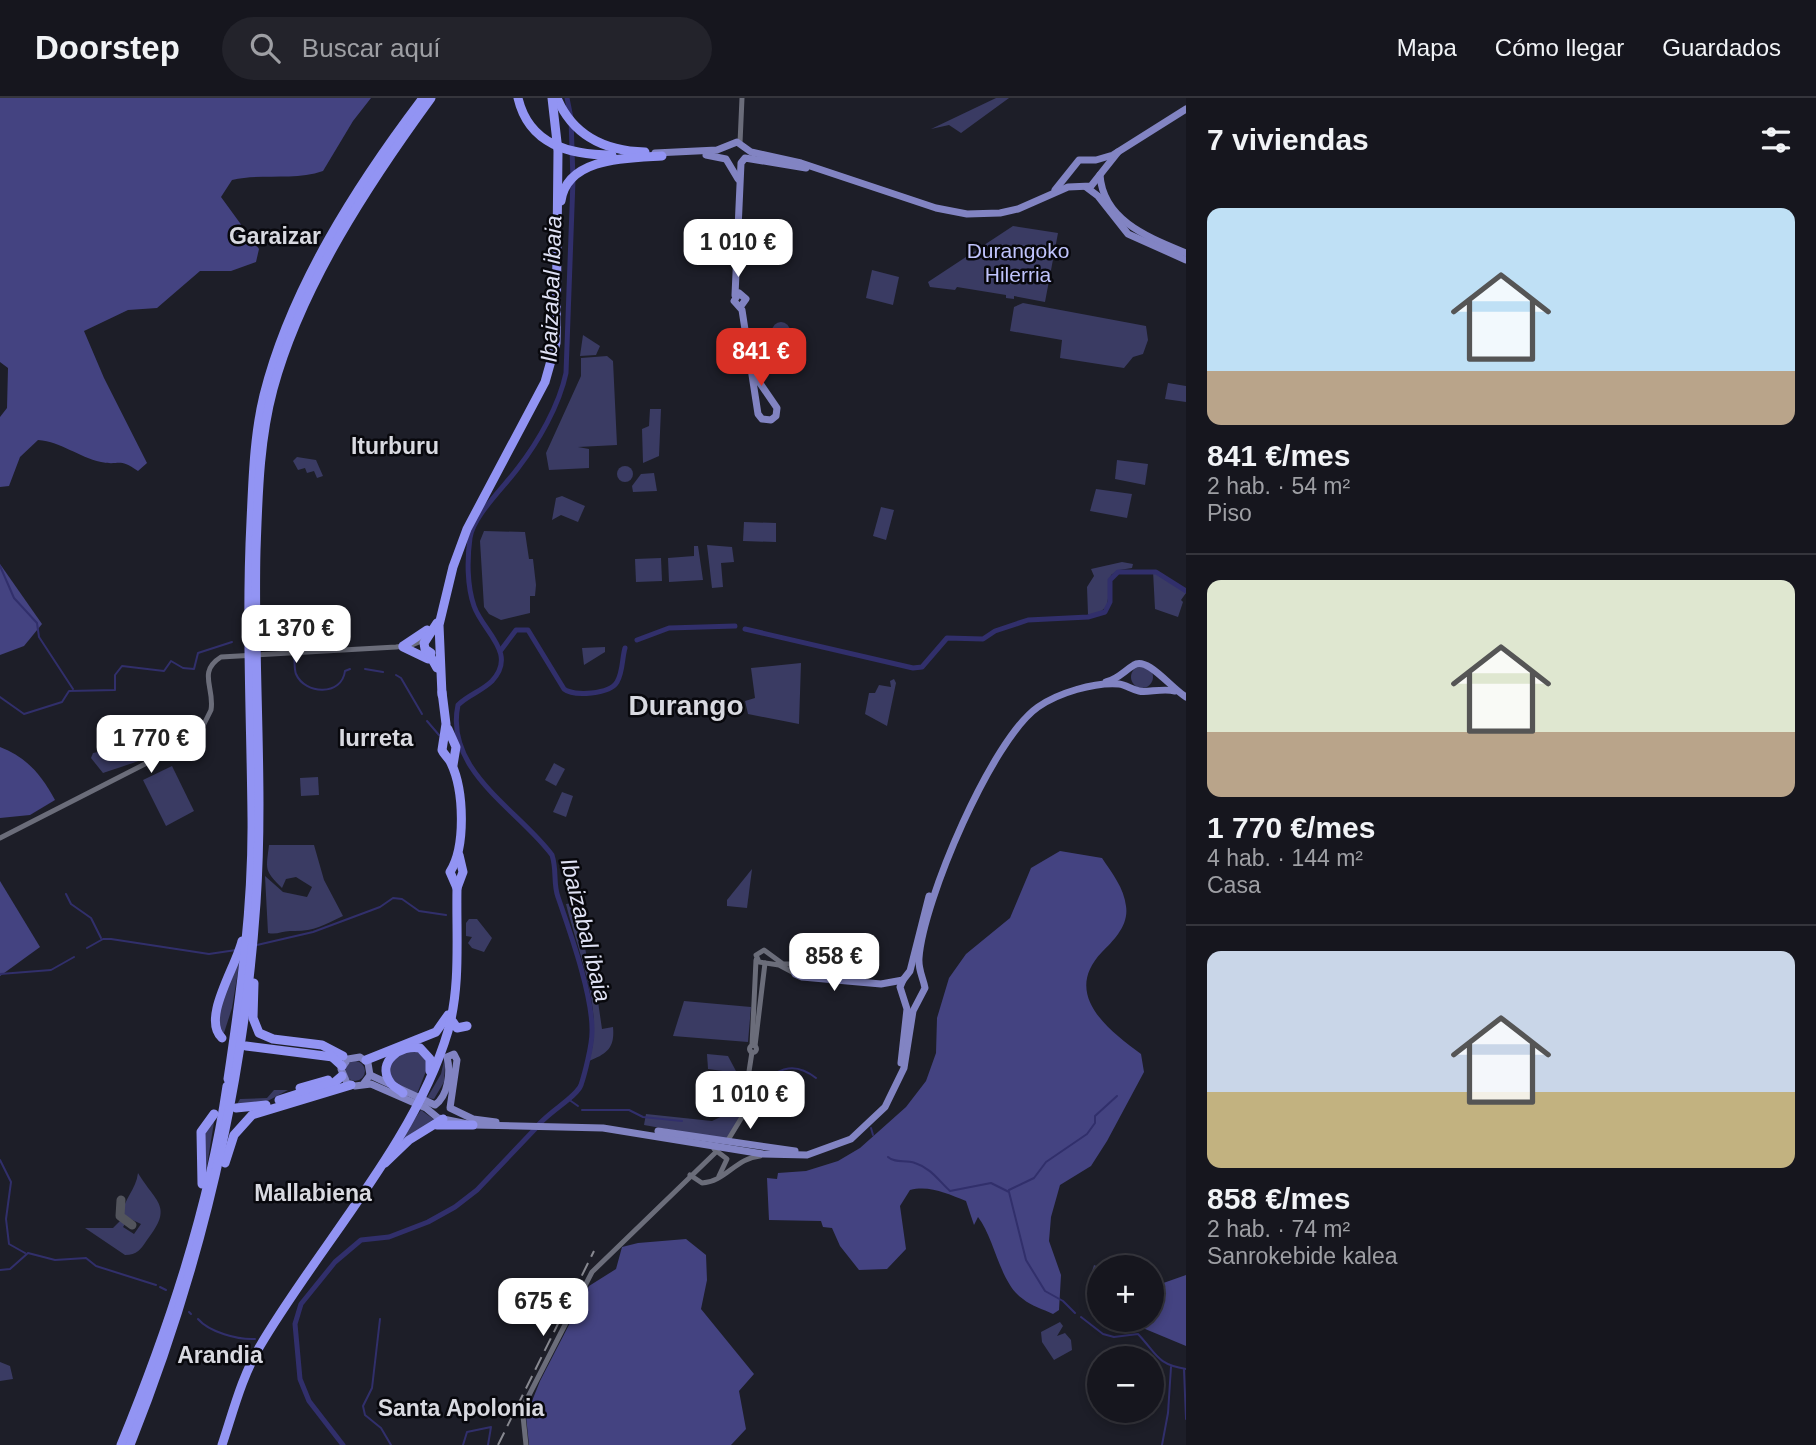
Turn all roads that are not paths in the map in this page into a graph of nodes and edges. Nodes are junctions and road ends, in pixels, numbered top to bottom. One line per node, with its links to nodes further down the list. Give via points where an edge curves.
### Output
1 (423, 98): 31 (highway, via 334,234 271,369 255,452)
2 (431, 98): 31 (highway, via 365,194 284,354 264,435)
3 (547, 98): 16 (highway)
4 (742, 98): 8 (street)
5 (518, 99): 11 (highway, via 527,123 544,139 567,151)
6 (556, 100): 10 (highway, via 571,122 595,141 619,150); 16 (highway)
7 (1186, 108): 9 (main road)
8 (736, 144): 10 (main road); 12 (main road); 14 (main road); 15 (main road)
9 (1118, 152): 13 (main road); 18 (main road)
10 (661, 154): 11 (main road); 12 (main road); 22 (highway, via 595,165 576,174 563,192)
11 (612, 155)
12 (728, 160): 14 (main road); 19 (main road)
13 (1092, 160): 17 (main road, via 1079,160); 18 (main road)
14 (743, 161): 15 (main road); 19 (main road)
15 (820, 171): 21 (main road, via 967,214 1000,213)
16 (558, 172): 22 (highway)
17 (1072, 172): 20 (main road); 21 (main road)
18 (1100, 176): 20 (main road, via 1095,184); 23 (main road, via 1114,209 1128,226)
19 (739, 183): 25 (main road, via 734,277 746,300 741,306)
20 (1082, 186): 21 (main road); 24 (main road, via 1098,196 1128,234)
21 (1049, 195)
22 (558, 223): 28 (highway, via 557,326 551,363 467,529)
23 (1186, 253)
24 (1186, 260)
25 (753, 373): 26 (main road); 27 (main road)
26 (773, 402): 27 (main road, via 766,400); 27 (main road, via 777,413 771,420 760,416)
27 (759, 406)
28 (444, 601): 29 (highway); 30 (highway); 33 (highway, via 427,630)
29 (427, 638): 30 (highway, via 436,638); 33 (street); 38 (highway)
30 (440, 644): 38 (highway, via 435,652); 45 (highway)
31 (251, 646): 39 (highway)
32 (368, 647): 34 (street); 35 (street); 37 (street)
33 (400, 647): 34 (street); 38 (street); 45 (highway, via 420,653 433,664)
34 (383, 648): 37 (street)
35 (340, 649): 36 (street); 37 (street)
36 (330, 650): 37 (street); 39 (street)
37 (356, 651)
38 (427, 651): 45 (highway, via 436,664)
39 (248, 659): 47 (street, via 221,657 212,664 206,680 211,710 201,730 188,742); 48 (highway)
40 (1129, 669): 41 (main road, via 1144,662); 42 (main road, via 1127,679); 56 (main road, via 1111,680 1048,697 1016,722 942,860)
41 (1156, 674): 43 (main road); 44 (main road)
42 (1132, 687): 43 (main road); 55 (main road, via 1109,684 1061,695 1018,726 945,861 924,930)
43 (1150, 689): 44 (main road)
44 (1175, 691): 46 (main road)
45 (442, 695): 53 (highway, via 448,743 456,749 450,756 460,814)
46 (1186, 697)
47 (0, 838)
48 (252, 904): 63 (highway, via 235,967 213,1014 215,1031); 68 (highway, via 253,1018 259,1033 321,1042); 92 (highway, via 236,1084); 94 (highway, via 221,1126)
49 (768, 953): 50 (street, via 760,950); 51 (street); 52 (street)
50 (757, 960): 51 (street); 65 (street)
51 (766, 962): 52 (street); 65 (street)
52 (796, 971): 54 (main road); 54 (main road, via 804,967)
53 (456, 972): 60 (highway); 69 (highway, via 449,1013 441,1028)
54 (815, 977): 57 (main road)
55 (919, 977): 56 (main road); 59 (main road, via 925,988)
56 (905, 978): 57 (main road); 58 (main road, via 900,988)
57 (881, 984): 58 (main road)
58 (904, 996): 59 (main road); 77 (main road, via 907,1019 901,1062)
59 (919, 998): 77 (main road, via 904,1068 892,1097)
60 (454, 999): 61 (highway); 80 (highway, via 435,1069)
61 (453, 1022): 62 (highway, via 457,1028); 67 (highway, via 447,1044)
62 (467, 1026)
63 (222, 1038)
64 (246, 1046): 68 (highway, via 333,1057)
65 (753, 1048): 86 (street, via 742,1117)
66 (396, 1053): 69 (highway); 73 (highway, via 387,1064 387,1074); 80 (highway, via 420,1048 430,1059 427,1078)
67 (451, 1060): 75 (main road)
68 (343, 1066): 69 (main road, via 357,1056); 71 (main road); 72 (highway); 72 (highway, via 335,1082)
69 (369, 1068): 70 (main road); 73 (main road)
70 (365, 1083): 71 (main road); 73 (main road)
71 (351, 1085): 72 (highway)
72 (316, 1089): 74 (highway)
73 (402, 1095): 75 (main road)
74 (282, 1103): 76 (highway); 79 (highway); 79 (highway)
75 (437, 1106): 81 (main road); 81 (main road); 84 (main road, via 473,1119)
76 (236, 1108)
77 (878, 1113): 82 (main road)
78 (214, 1114): 94 (highway, via 201,1132)
79 (246, 1119): 92 (highway, via 234,1135)
80 (408, 1120): 93 (highway)
81 (441, 1121): 83 (highway); 93 (highway, via 400,1147)
82 (871, 1121): 85 (main road, via 833,1143 795,1151); 89 (main road, via 835,1147 795,1156)
83 (473, 1125): 84 (main road)
84 (514, 1125): 85 (main road, via 580,1124)
85 (644, 1131): 87 (main road)
86 (728, 1140)
87 (698, 1143): 89 (main road); 91 (street, via 720,1150 726,1157)
88 (715, 1153): 90 (street)
89 (772, 1155): 91 (street, via 746,1158)
90 (690, 1175): 91 (street, via 702,1184); 98 (street, via 592,1272 526,1401)
91 (718, 1178)
92 (210, 1204): 96 (highway, via 176,1322)
93 (350, 1209): 97 (highway, via 259,1347)
94 (199, 1211): 95 (highway, via 173,1307)
95 (121, 1445)
96 (131, 1445)
97 (222, 1445)
98 (526, 1445)

